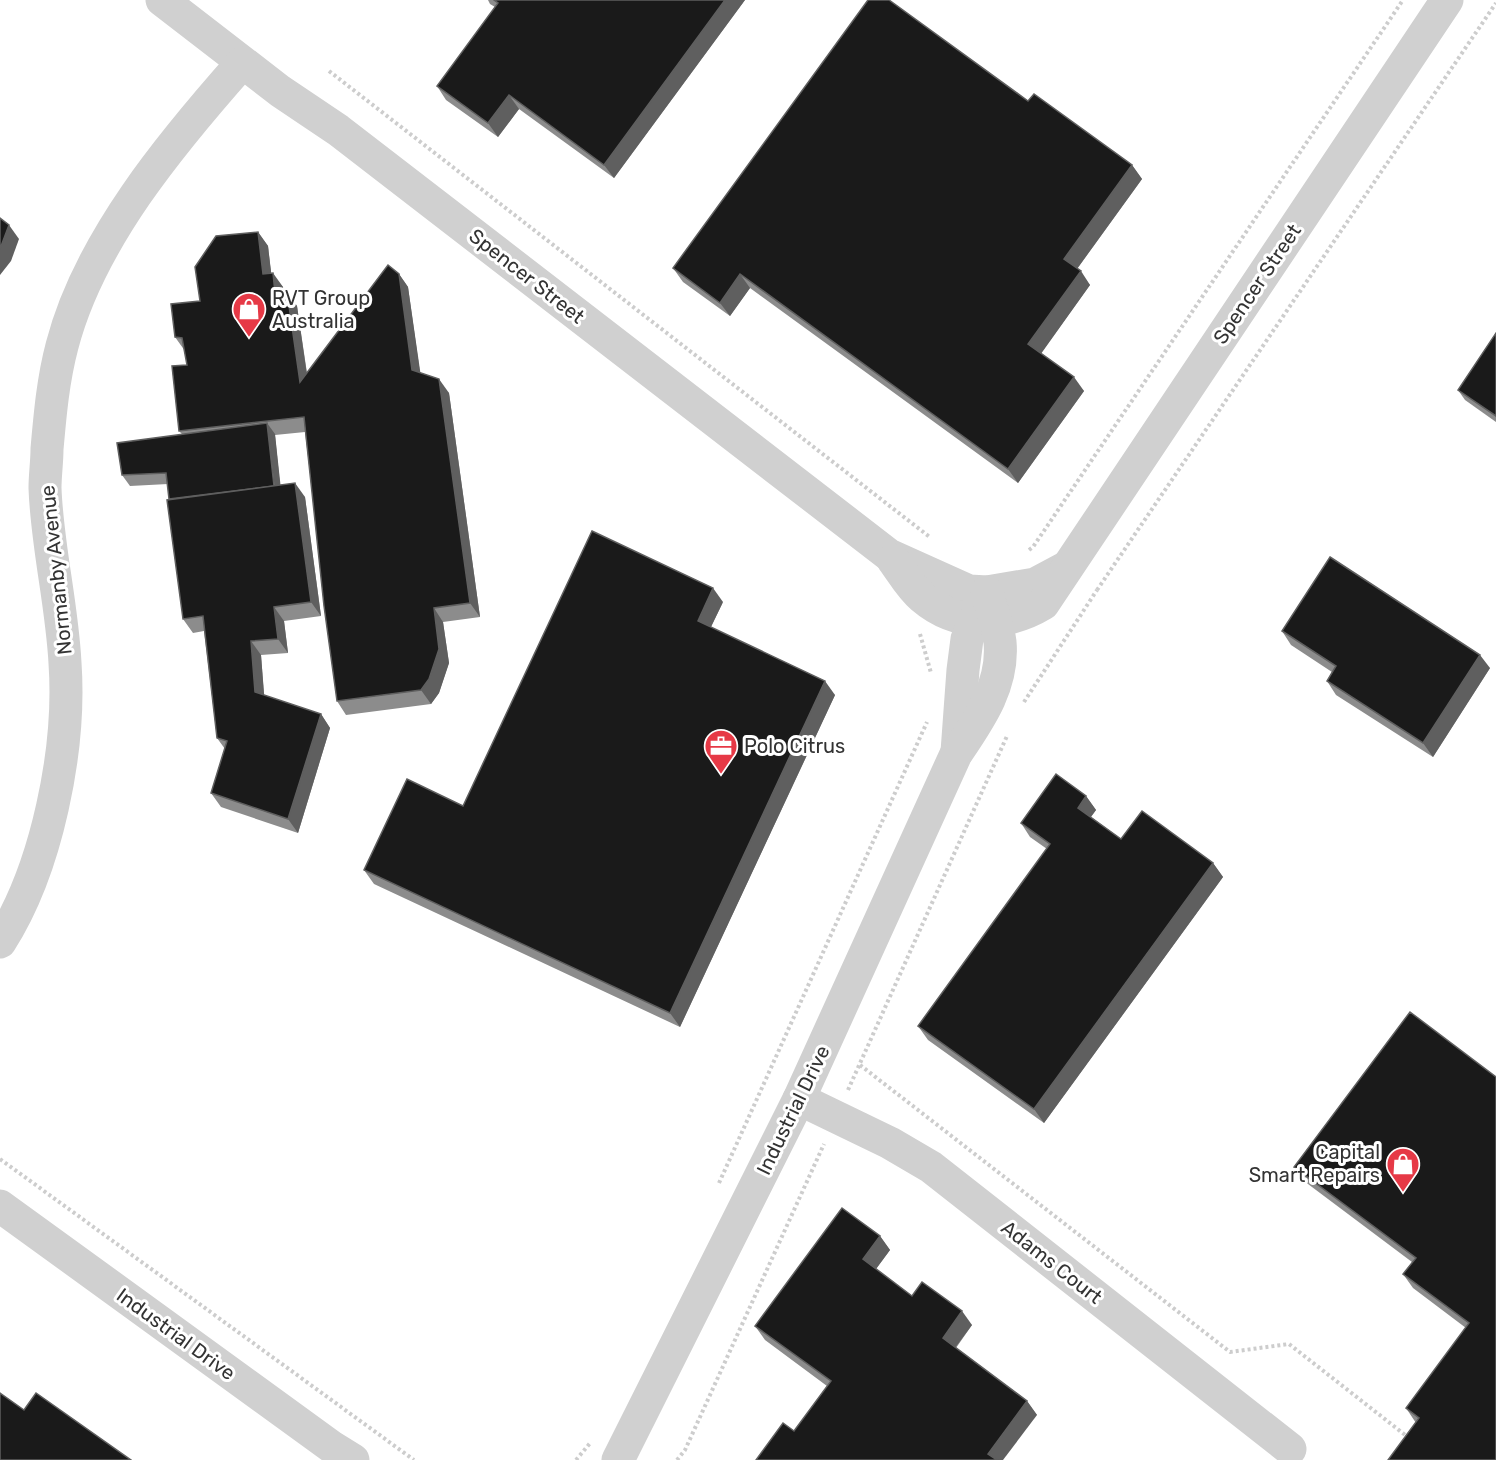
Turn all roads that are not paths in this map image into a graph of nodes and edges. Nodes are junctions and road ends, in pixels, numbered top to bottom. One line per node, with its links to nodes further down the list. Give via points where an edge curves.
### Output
1 (162, 0): 3 (street, Spencer Street)
2 (1447, 0): 5 (street, Spencer Street, via 1065,568)
3 (242, 63): 4 (street, Spencer Street, via 347,137); 6 (street, Normanby Avenue, via 152,171 110,234 82,290 62,345 50,408 45,487 66,664 65,734 43,842 27,888)
4 (889, 555): 5 (street, Spencer Street, via 969,591); 5 (street, Spencer Street, via 920,596 938,609 963,619)
5 (985, 610): 7 (street, Industrial Drive, via 1000,641 994,690 957,754)
6 (0, 942)
7 (800, 1099): 9 (street, Adams Court, via 931,1167); 11 (street, Industrial Drive)
8 (0, 1206): 10 (street, Industrial Drive)
9 (1290, 1449)
10 (352, 1460)
11 (618, 1460)

